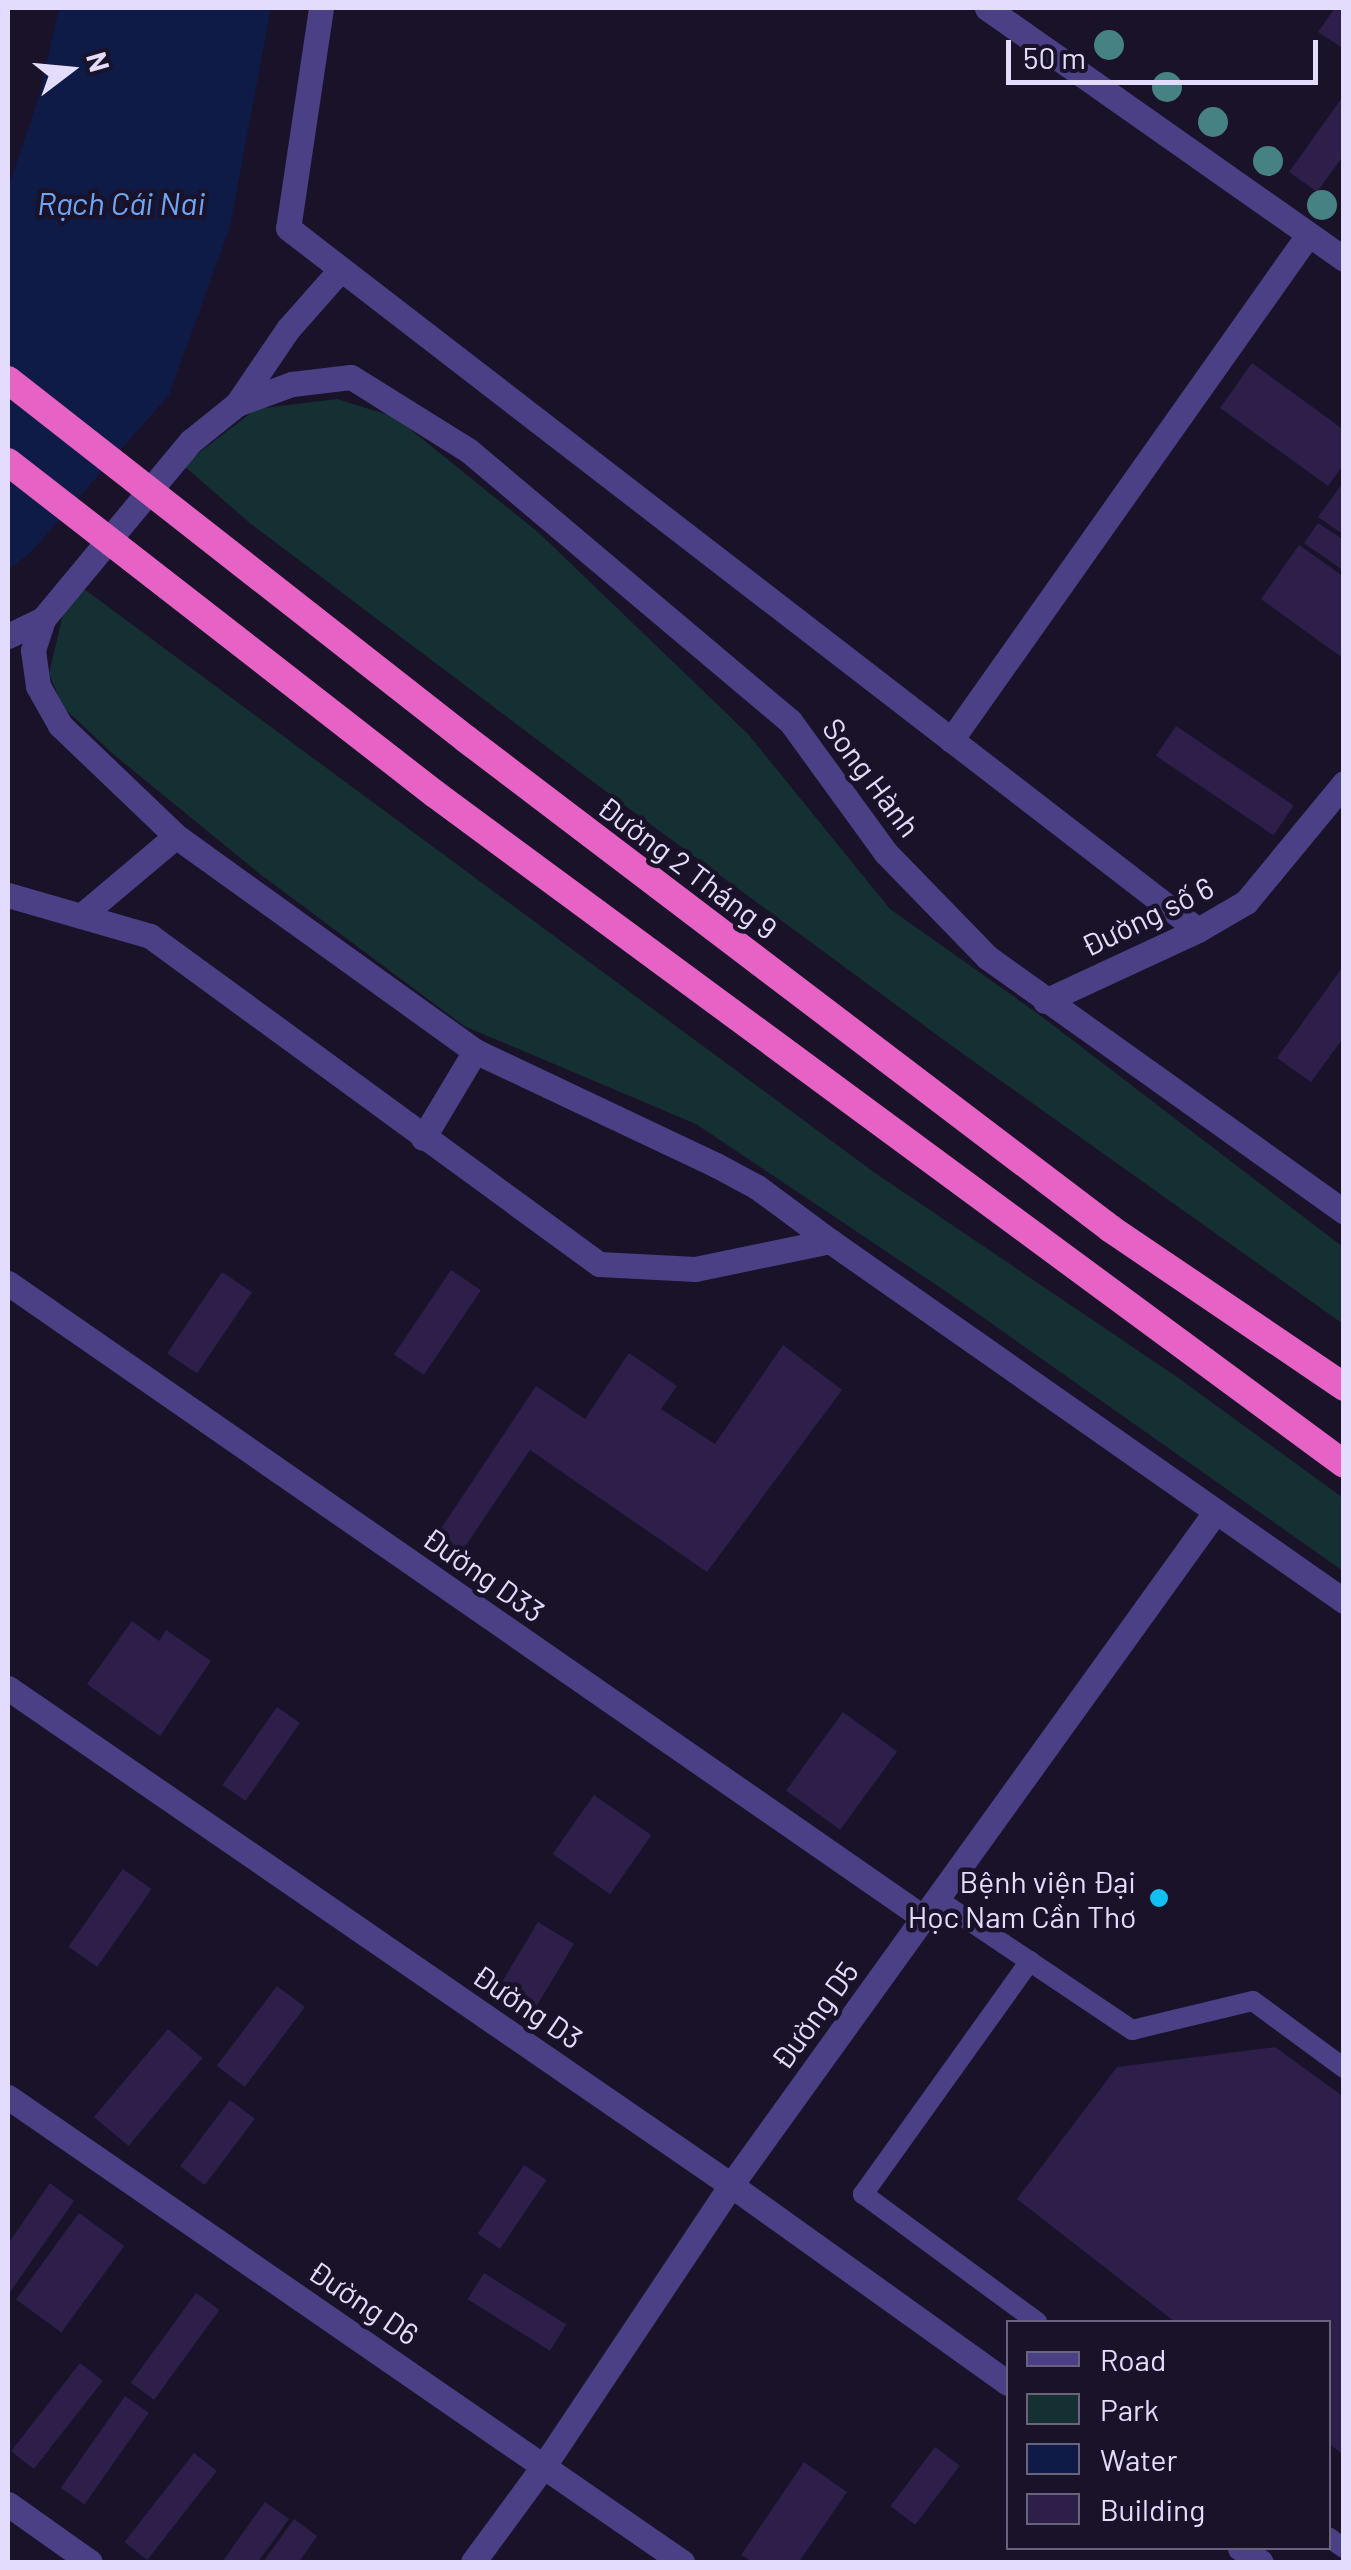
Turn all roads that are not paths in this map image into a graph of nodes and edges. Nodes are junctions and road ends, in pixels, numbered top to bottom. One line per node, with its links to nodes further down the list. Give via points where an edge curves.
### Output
1 (321, 8): 5 (street, via 288,228)
2 (987, 8): 3 (street)
3 (1308, 234): 4 (street); 11 (street)
4 (1344, 259)
5 (342, 268): 7 (street, via 288,329); 11 (street)
6 (8, 380): 23 (highway, Đường 2 Tháng 9, bridge, via 466,739 1111,1229)
7 (237, 404): 9 (street, via 191,441); 17 (street, Song Hành, via 292,384 351,378 468,450 790,721 886,852 987,957)
8 (8, 462): 24 (highway, bridge, via 435,794)
9 (43, 619): 10 (street); 13 (street, via 32,650 38,686 60,726)
10 (8, 636)
11 (952, 740): 16 (street)
12 (1344, 784): 16 (street, Đường số 6, via 1246,902)
13 (176, 836): 15 (street); 18 (street)
14 (8, 895): 15 (street)
15 (81, 916): 19 (street, via 150,936)
16 (1198, 930): 17 (street, Đường số 6)
17 (1045, 1000): 20 (street, Song Hành)
18 (475, 1051): 19 (street); 21 (street, via 744,1179)
19 (423, 1138): 21 (street, via 599,1264 695,1269)
20 (1344, 1212)
21 (830, 1240): 25 (street)
22 (8, 1283): 28 (street, Đường D33)
23 (1344, 1388)
24 (1344, 1464)
25 (1216, 1511): 26 (street); 28 (street, Đường D5)
26 (1344, 1602)
27 (8, 1688): 32 (street, Đường D3)
28 (930, 1908): 29 (lane); 32 (street, Đường D5)
29 (1030, 1961): 30 (lane, via 1132,2030 1253,2001); 33 (lane, via 863,2194)
30 (1344, 2068)
31 (8, 2097): 35 (street, Đường D6)
32 (731, 2185): 34 (street, Đường D3); 35 (street, Đường D5)
33 (1034, 2320)
34 (1006, 2381)
35 (545, 2464): 38 (street, Đường D5); 39 (street, Đường D6)
36 (8, 2504): 37 (street)
37 (90, 2562)
38 (473, 2562)
39 (682, 2562)

